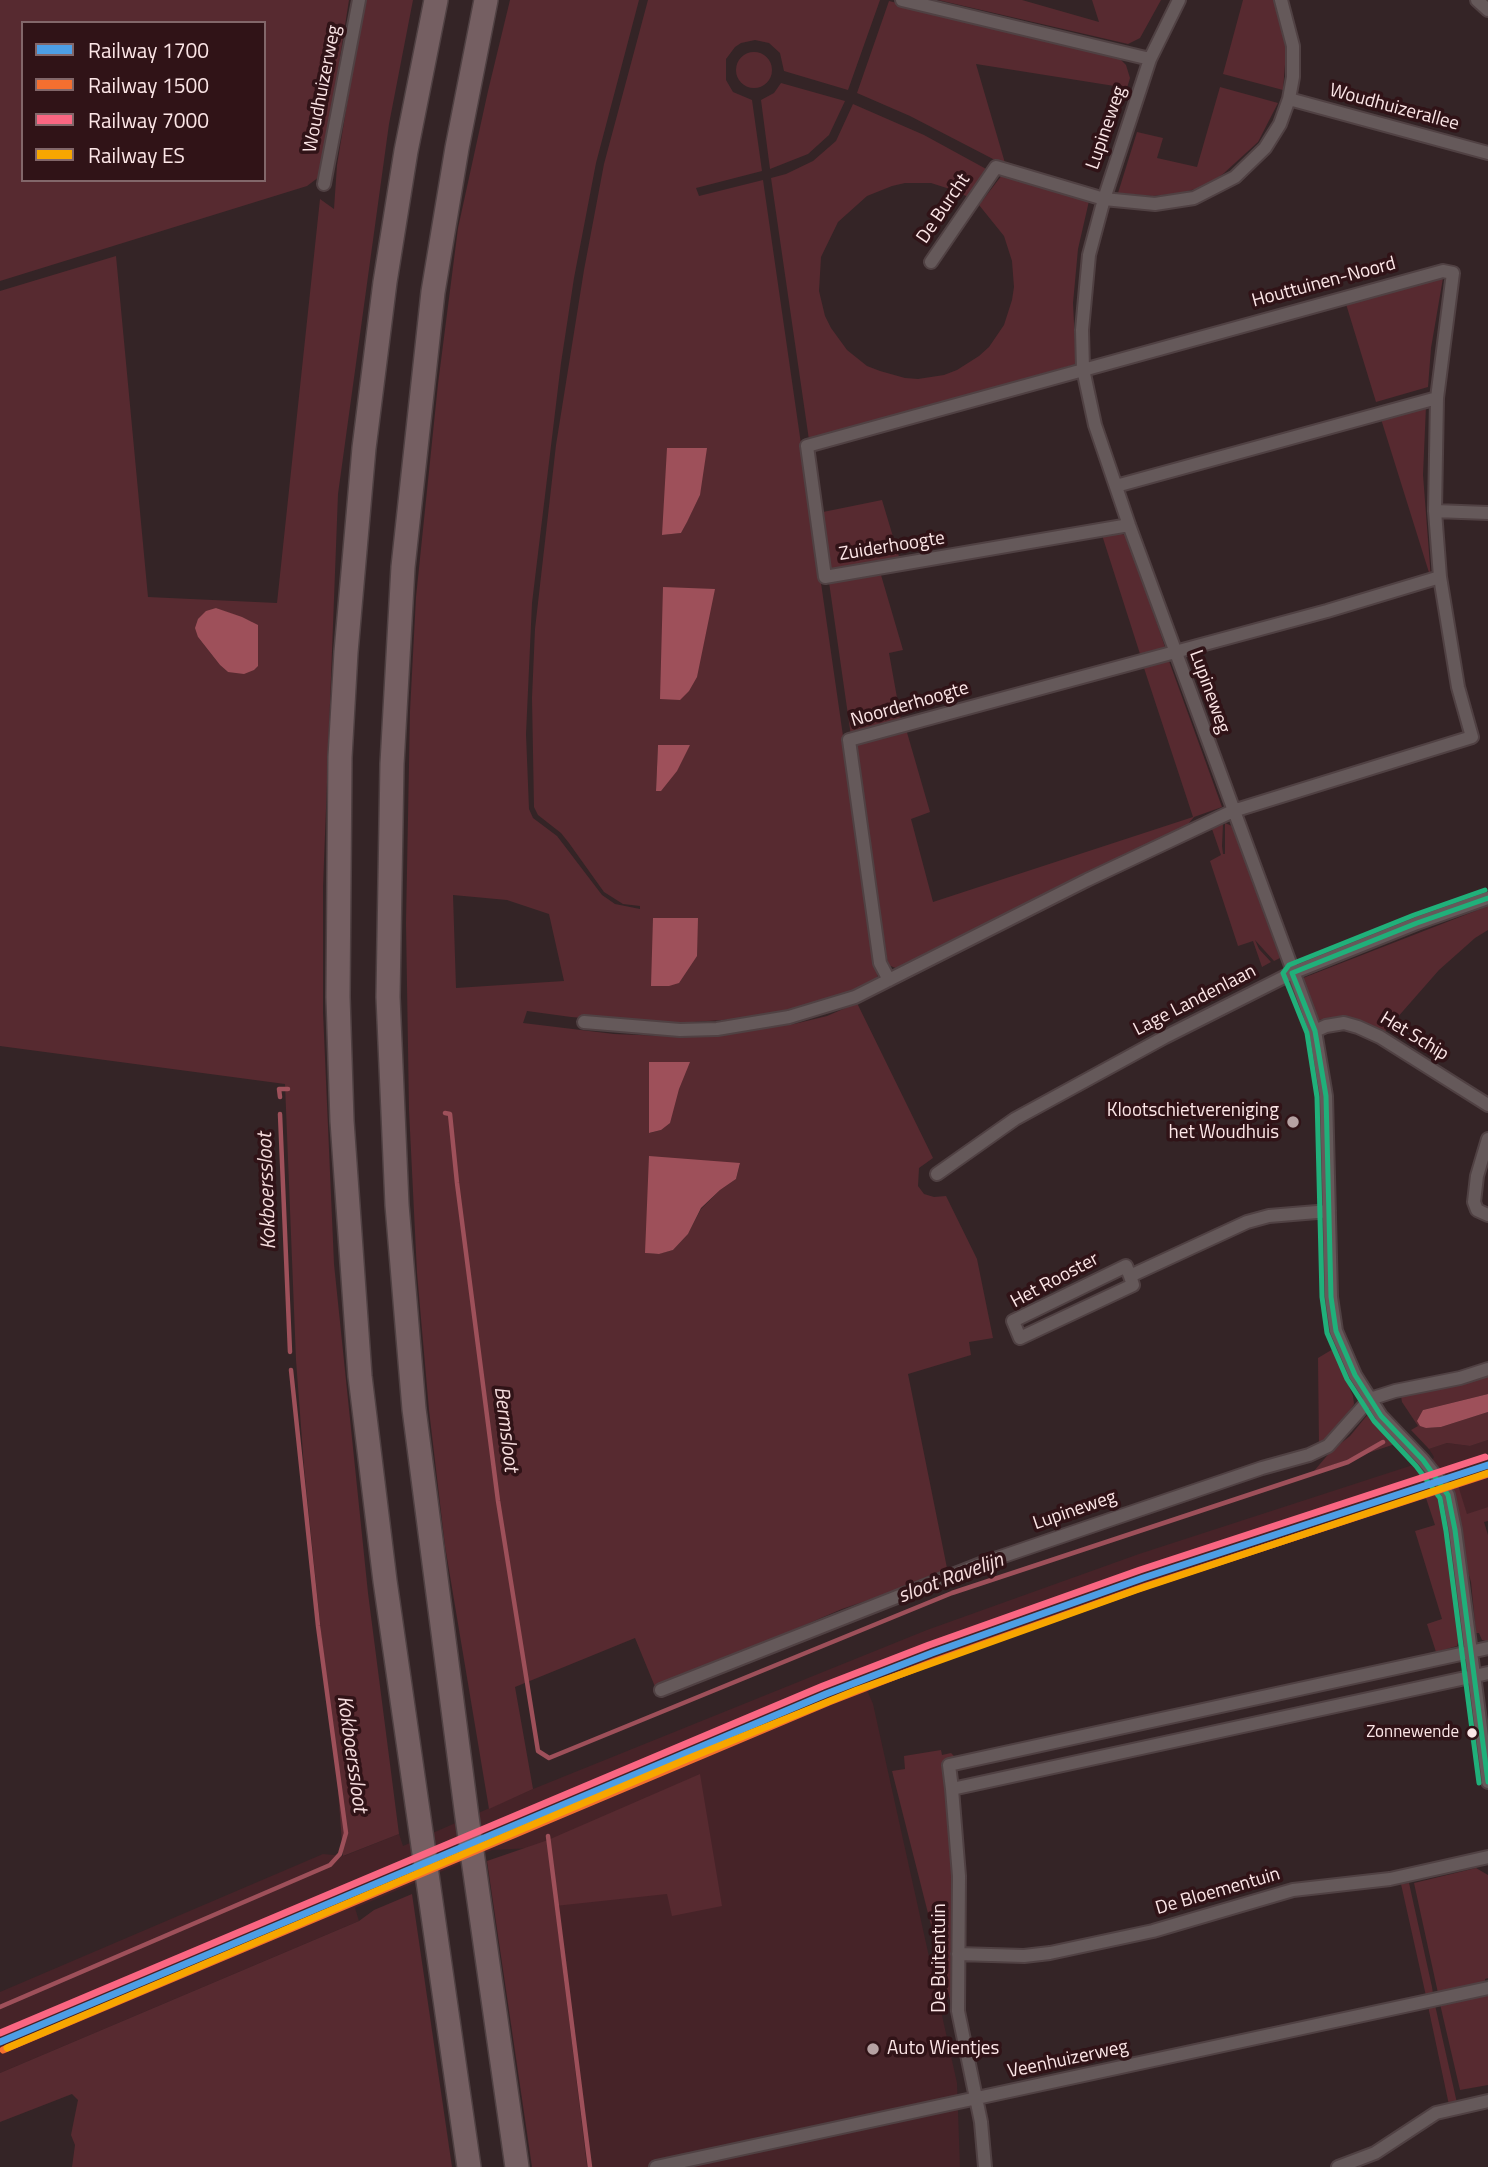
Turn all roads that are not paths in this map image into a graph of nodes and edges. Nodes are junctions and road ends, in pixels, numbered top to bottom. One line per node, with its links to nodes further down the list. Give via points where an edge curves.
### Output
1 (359, 0): 12 (street, Woudhuizerweg)
2 (436, 0): 49 (highway, via 406,151 363,448 340,757 338,997 360,1376)
3 (486, 0): 50 (highway, via 435,280 402,580 389,852 388,997 397,1205 414,1409)
4 (902, 0): 9 (street)
5 (1179, 0): 9 (street, Lupineweg)
6 (1280, 0): 10 (street, via 1293,46)
7 (1477, 0): 8 (street)
8 (1488, 10)
9 (1150, 60): 13 (street, Lupineweg)
10 (1289, 99): 11 (street, Woudhuizerallee); 13 (street, via 1265,148 1219,187 1194,198 1156,204)
11 (1488, 153)
12 (324, 184)
13 (1104, 199): 14 (street, De Burcht, via 996,167); 15 (street, Lupineweg, via 1089,255)
14 (931, 262)
15 (1083, 369): 16 (street, Houttuinen-Noord, via 1443,271 1454,273); 17 (street, Lupineweg, via 1095,425); 20 (street, Zuiderhoogte, via 807,446 825,577)
16 (1437, 398): 17 (street); 18 (street, Houttuinen-Noord)
17 (1116, 486): 20 (street, Lupineweg)
18 (1435, 511): 19 (street); 21 (street, Houttuinen-Noord)
19 (1488, 513)
20 (1129, 525): 22 (street, Lupineweg)
21 (1440, 577): 22 (street); 23 (street, Houttuinen-Noord, via 1458,687 1472,737)
22 (1174, 652): 23 (street, Lupineweg); 26 (street, Noorderhoogte, via 849,740 880,963)
23 (1233, 811): 25 (street, Lupineweg); 26 (street)
24 (1488, 898): 25 (street, Lage Landenlaan)
25 (1292, 974): 28 (street, Lupineweg); 31 (street, Lage Landenlaan, via 1015,1119)
26 (889, 979): 27 (street, via 855,997 747,1026 680,1030)
27 (584, 1022)
28 (1315, 1031): 29 (street, Het Schip, via 1344,1023 1358,1027); 32 (street, Lupineweg, via 1326,1096)
29 (1488, 1105)
30 (1488, 1139): 33 (street, via 1474,1202 1477,1210)
31 (937, 1174)
32 (1329, 1211): 34 (street, Het Rooster, via 1247,1222); 36 (street, Lupineweg, via 1336,1331)
33 (1488, 1215)
34 (1130, 1276): 34 (street, Het Rooster, via 1126,1266 1013,1321 1020,1338 1133,1285)
35 (1488, 1369): 36 (street)
36 (1370, 1399): 38 (street, Lupineweg, via 1448,1495); 40 (street, Lupineweg, via 1328,1446 1309,1455 983,1563)
37 (1488, 1648): 38 (street)
38 (1472, 1652): 39 (street, Lupineweg); 42 (street, via 949,1765)
39 (1481, 1675): 41 (street, Lupineweg); 42 (street)
40 (661, 1690)
41 (1488, 1782)
42 (952, 1789): 44 (street, De Buitentuin, via 959,1876)
43 (1488, 1857): 44 (street, De Bloementuin, via 1390,1879 1293,1890 1153,1931 1050,1954)
44 (958, 1954): 46 (street, De Buitentuin, via 958,2011)
45 (1488, 1988): 46 (street, Veenhuizerweg)
46 (977, 2099): 48 (street, Veenhuizerweg); 52 (street, De Buitentuin)
47 (1488, 2101): 53 (street, via 1436,2113 1376,2153)
48 (713, 2162): 51 (street, Veenhuizerweg)
49 (468, 2167)
50 (517, 2167)
51 (656, 2167)
52 (985, 2167)
53 (1338, 2167)

